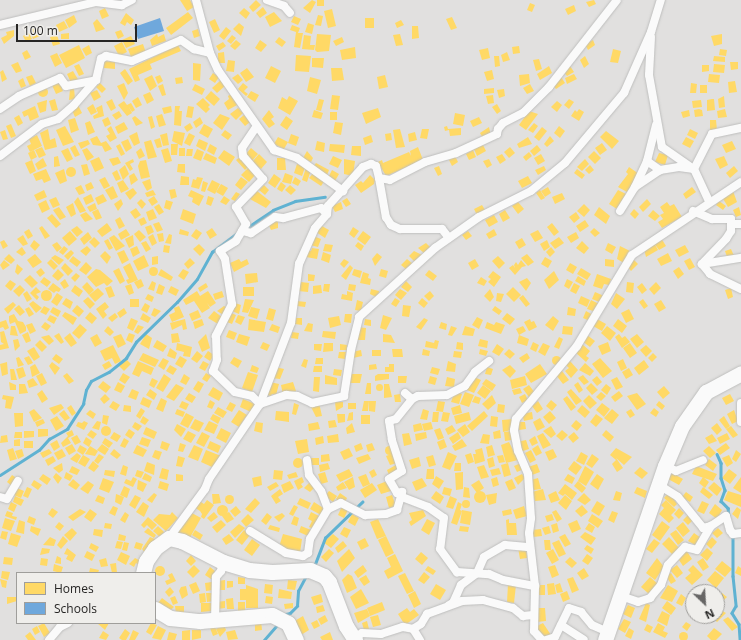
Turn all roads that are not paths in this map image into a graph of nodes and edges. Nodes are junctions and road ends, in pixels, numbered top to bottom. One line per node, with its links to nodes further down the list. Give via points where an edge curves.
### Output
1 (132, 0): 7 (street, via 122,5 96,2)
2 (196, 0): 9 (street)
3 (617, 0): 19 (street, via 549,87 523,113 503,123 497,134 456,154 425,162 390,180)
4 (661, 0): 8 (street)
5 (273, 1): 6 (street, via 284,6)
6 (290, 13)
7 (0, 26)
8 (651, 32): 12 (street, via 649,75); 29 (street, via 624,93 564,163 531,191 479,217)
9 (210, 53): 10 (street, via 194,50 181,40 132,60 122,61 110,55 101,59); 13 (street, via 218,70)
10 (96, 80): 11 (street, via 66,86 60,78 25,93); 15 (street, via 58,119 42,124)
11 (0, 109)
12 (656, 124): 16 (street); 17 (street, via 662,147)
13 (256, 127): 22 (street, via 274,150 297,158); 28 (street, via 242,148 243,156 263,179 236,207 246,224)
14 (741, 128): 17 (street, via 712,134)
15 (0, 156)
16 (647, 161): 18 (street); 21 (street)
17 (694, 169): 18 (street, via 679,167); 23 (street)
18 (660, 170): 21 (street)
19 (380, 178): 22 (street, via 376,166 371,164 363,168); 29 (street, via 386,217 391,225 400,229 442,229)
20 (741, 182): 23 (street)
21 (635, 188): 24 (street)
22 (343, 191): 26 (street, via 328,206)
23 (709, 201): 25 (street)
24 (620, 211)
25 (693, 211): 27 (street, via 712,219 731,219); 52 (street, via 632,255 577,346 516,419 514,430 518,451 528,474)
26 (327, 214): 28 (street, via 321,208 299,212 267,221 251,233); 38 (street, via 305,246 299,264 292,323)
27 (737, 224): 31 (street)
28 (242, 231): 38 (street, via 236,241 220,252 225,259 232,304 216,336 217,360 213,371 235,392 252,396)
29 (449, 238): 38 (street, via 359,317 353,336 344,396 312,403 297,396 286,395)
30 (741, 258): 31 (street)
31 (702, 264): 32 (street, via 710,274)
32 (741, 288)
33 (489, 361): 36 (street, via 475,372 465,386 447,395 418,396)
34 (741, 373): 42 (highway, via 706,392 682,426)
35 (405, 393): 36 (street)
36 (412, 399): 46 (street, via 396,419 389,421 402,471 389,479 397,493 402,492)
37 (741, 403): 39 (street)
38 (260, 404): 51 (street, via 209,479 205,489)
39 (741, 422)
40 (307, 460): 47 (street, via 309,475 321,490)
41 (703, 460): 42 (street, via 676,471)
42 (665, 466): 44 (highway)
43 (18, 481): 45 (street, via 7,499)
44 (659, 485): 48 (street, via 678,497 703,528); 59 (highway)
45 (0, 497)
46 (402, 497): 47 (street, via 397,510 386,514 365,515 341,503); 57 (street, via 444,518 440,541 443,555 457,572)
47 (328, 508): 53 (street, via 310,539)
48 (712, 526): 50 (street, via 726,516 733,534); 59 (street, via 697,550 685,547 668,565 661,585 650,598 638,602)
49 (250, 531): 53 (street, via 286,553 303,556)
50 (741, 532)
51 (169, 538): 54 (highway, via 182,541); 56 (highway, via 155,548 146,561)
52 (530, 547): 57 (street, via 505,545 484,557); 58 (street)
53 (308, 553): 55 (street, via 304,563)
54 (223, 562): 55 (highway, via 249,570); 63 (street, via 216,577)
55 (310, 570): 66 (highway, via 324,576 330,582)
56 (143, 572)
57 (477, 573): 58 (street); 60 (street, via 461,585 453,603)
58 (535, 586): 62 (street)
59 (621, 596): 68 (highway)
60 (444, 607): 62 (street, via 462,601 483,600 513,608 523,616); 67 (street, via 427,614 421,624)
61 (156, 610): 63 (highway, via 170,618)
62 (533, 616): 73 (street, via 534,631)
63 (215, 621): 70 (highway, via 272,615 288,623)
64 (66, 624): 69 (street)
65 (560, 625): 68 (street, via 569,608 581,612); 74 (street, via 555,636); 75 (street)
66 (346, 626): 67 (street, via 357,637 362,633 381,634 403,627); 71 (highway)
67 (413, 629): 72 (street)
68 (606, 636)
69 (49, 640)
70 (296, 640)
71 (355, 640)
72 (420, 640)
73 (542, 640)
74 (546, 640)
75 (584, 640)

